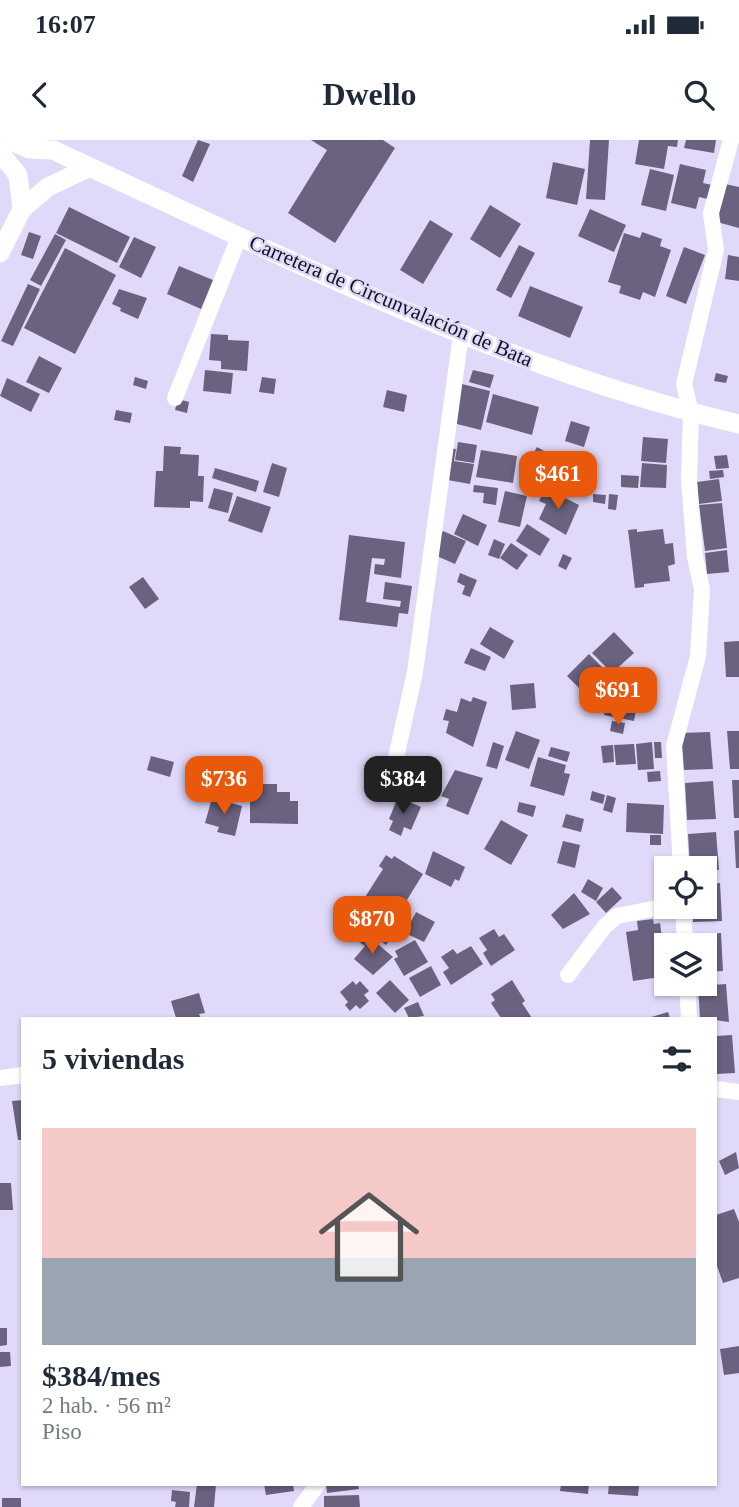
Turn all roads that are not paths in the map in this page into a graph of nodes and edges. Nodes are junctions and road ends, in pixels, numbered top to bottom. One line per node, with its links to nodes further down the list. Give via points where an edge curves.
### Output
1 (9, 140): 3 (main road, Carretera de Circunvalación de Bata, via 29,149)
2 (732, 140): 11 (street, via 711,212 716,250 684,384)
3 (49, 145): 5 (main road, Carretera de Circunvalación de Bata)
4 (0, 153): 6 (main road, via 18,175)
5 (90, 167): 6 (main road, via 48,187); 7 (main road, Carretera de Circunvalación de Bata)
6 (22, 209): 8 (main road)
7 (239, 237): 9 (main road, Carretera de Circunvalación de Bata); 10 (street)
8 (0, 253)
9 (461, 334): 11 (main road, Carretera de Circunvalación de Bata, via 534,363); 13 (street, via 415,672)
10 (175, 398)
11 (691, 413): 12 (main road, Carretera de Circunvalación de Bata); 14 (street, via 689,480 702,589 698,656 674,746)
12 (739, 424)
13 (391, 780)
14 (680, 856)
15 (654, 909): 16 (street, via 617,916)
16 (568, 975)
17 (688, 996): 18 (street)
18 (689, 1017)
19 (21, 1075): 20 (street)
20 (0, 1078)
21 (717, 1089): 22 (street)
22 (739, 1092)
23 (317, 1486): 24 (street)
24 (301, 1507)

